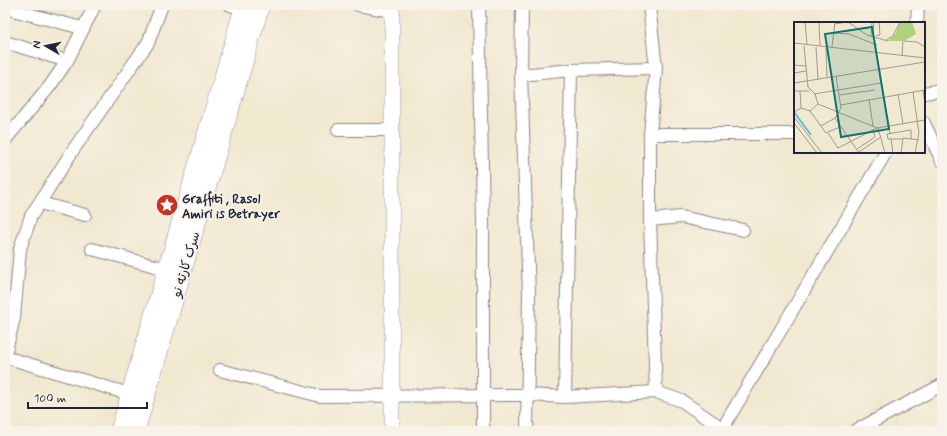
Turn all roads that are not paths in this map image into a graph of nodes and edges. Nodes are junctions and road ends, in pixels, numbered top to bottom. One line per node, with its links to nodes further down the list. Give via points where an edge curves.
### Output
1 (94, 5): 13 (street)
2 (162, 5): 30 (street, via 148,43 73,150)
3 (261, 5): 48 (highway, سرک کارته نو)
4 (358, 5): 11 (street)
5 (479, 5): 41 (street)
6 (522, 5): 18 (street)
7 (649, 5): 16 (street)
8 (918, 5): 12 (street)
9 (239, 6): 35 (highway, سرک کارته نو)
10 (5, 8): 13 (street)
11 (392, 8): 23 (main road)
12 (917, 22)
13 (82, 28): 15 (street)
14 (5, 42): 15 (street)
15 (67, 61): 26 (street, via 50,86)
16 (656, 68): 17 (street); 24 (street)
17 (571, 70): 18 (street); 44 (street)
18 (521, 75): 42 (street, via 530,294)
19 (942, 90): 20 (street)
20 (925, 93)
21 (925, 124): 27 (street)
22 (338, 130): 23 (street)
23 (392, 130): 43 (main road)
24 (650, 134): 25 (street); 32 (street)
25 (794, 134)
26 (5, 140)
27 (938, 141): 29 (street)
28 (885, 153): 45 (street)
29 (942, 161)
30 (40, 203): 31 (street); 36 (street, via 31,216 20,248 14,318)
31 (85, 215)
32 (650, 220): 33 (street, via 681,217); 39 (street)
33 (743, 230)
34 (92, 249): 35 (street)
35 (166, 269): 40 (highway, سرک کارته نو)
36 (5, 356): 40 (street)
37 (220, 370): 43 (street, via 320,396)
38 (942, 385): 46 (street)
39 (656, 392): 44 (street); 45 (street, via 682,401)
40 (130, 394): 47 (highway, سرک کارته نو)
41 (482, 395): 42 (street); 43 (street); 50 (street)
42 (528, 395): 44 (street); 51 (street)
43 (392, 396): 49 (main road)
44 (565, 397)
45 (723, 430)
46 (858, 430)
47 (119, 431)
48 (136, 431)
49 (392, 431)
50 (483, 431)
51 (527, 431)

